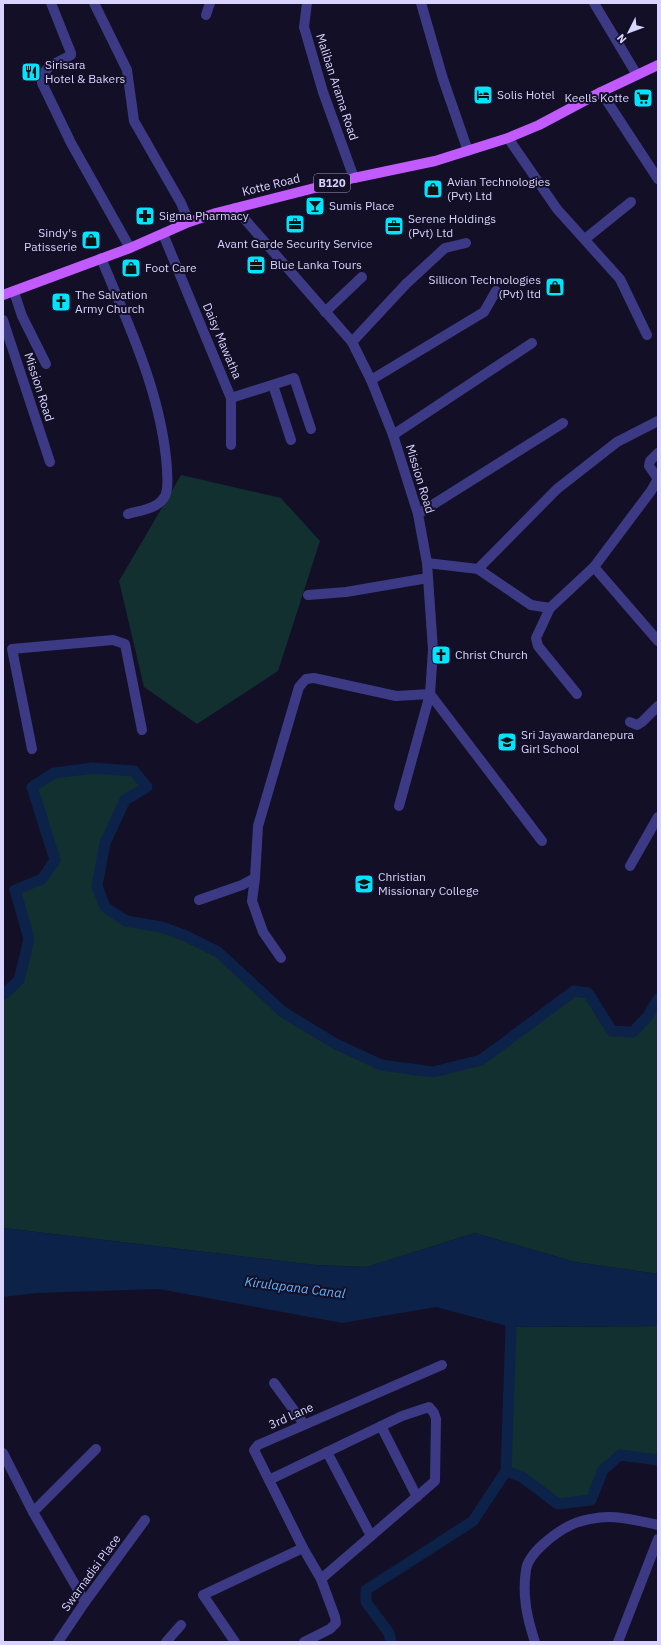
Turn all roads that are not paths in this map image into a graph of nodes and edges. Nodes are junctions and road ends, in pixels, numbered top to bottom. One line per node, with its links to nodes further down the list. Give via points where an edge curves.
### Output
1 (51, 3): 21 (street, via 71,55 44,71 42,83 71,143)
2 (94, 3): 17 (street, via 127,70 134,121 181,203)
3 (210, 3): 7 (street)
4 (307, 3): 13 (street, Maliban Arama Road, via 304,27 322,92)
5 (421, 3): 12 (street, via 443,79)
6 (594, 3): 9 (street)
7 (206, 15)
8 (658, 65): 9 (main road, Kotte Road / B120)
9 (637, 75): 10 (main road, Kotte Road / B120)
10 (601, 92): 11 (main road, Kotte Road / B120, via 539,125); 14 (street)
11 (508, 138): 12 (main road, Kotte Road / B120); 19 (street, via 557,209)
12 (468, 151): 13 (main road, Kotte Road / B120, via 435,162)
13 (354, 178): 16 (main road, Kotte Road / B120)
14 (658, 179)
15 (631, 202): 19 (street)
16 (235, 208): 17 (main road, Kotte Road / B120); 27 (street, Mission Road)
17 (189, 222): 18 (main road, Kotte Road / B120)
18 (163, 234): 21 (main road, Kotte Road / B120); 35 (street, Daisy Mawatha)
19 (585, 239): 29 (street, via 620,279)
20 (466, 243): 30 (street, via 445,248 406,284)
21 (130, 248): 22 (main road, Kotte Road / B120)
22 (101, 258): 25 (main road, Kotte Road / B120); 45 (street, via 140,352 156,404 166,455 168,488 164,497 154,507)
23 (362, 277): 27 (street)
24 (496, 291): 33 (street, via 484,312)
25 (14, 292): 26 (main road, Kotte Road / B120); 32 (street, via 22,316)
26 (3, 295)
27 (326, 312): 30 (street, Mission Road)
28 (3, 320): 43 (street, Mission Road)
29 (647, 335)
30 (352, 342): 33 (street, Mission Road)
31 (532, 343): 39 (street)
32 (46, 364)
33 (371, 380): 39 (street, Mission Road)
34 (273, 385): 35 (street, Daisy Mawatha); 38 (street, Daisy Mawatha, via 294,378); 40 (street)
35 (231, 398): 41 (street)
36 (658, 421): 49 (street, via 617,442 557,489)
37 (563, 423): 46 (street)
38 (311, 429)
39 (393, 435): 46 (street, Mission Road)
40 (291, 440)
41 (231, 445)
42 (658, 453): 44 (street, via 650,461 649,466)
43 (50, 462)
44 (658, 479): 48 (street)
45 (128, 514)
46 (418, 514): 47 (street, Mission Road)
47 (427, 563): 49 (street); 50 (street, Mission Road)
48 (594, 567): 52 (street); 53 (street)
49 (478, 569): 52 (street, via 531,605)
50 (428, 578): 51 (street, via 346,592); 55 (street, Mission Road, via 433,650)
51 (308, 595)
52 (550, 608): 56 (street, via 536,638 538,646)
53 (658, 641)
54 (7, 649): 59 (street, via 113,640 125,644); 60 (street)
55 (430, 694): 61 (street, Mission Road); 63 (street); 65 (street, via 396,696 314,678 306,679 302,683 258,826)
56 (577, 694)
57 (658, 706): 58 (street, via 637,725)
58 (630, 722)
59 (142, 730)
60 (32, 749)
61 (399, 806)
62 (658, 817): 64 (street)
63 (542, 841)
64 (630, 866)
65 (255, 878): 66 (street, via 224,893); 67 (street, via 252,901 263,932)
66 (199, 900)
67 (281, 958)
68 (442, 1365): 70 (street, 3rd Lane)
69 (274, 1383): 70 (street)
70 (304, 1424): 75 (street, 3rd Lane, via 258,1445 254,1450)
71 (381, 1426): 73 (street); 76 (street); 76 (street, via 429,1407 436,1419 435,1481)
72 (96, 1449): 77 (street)
73 (327, 1452): 75 (street); 80 (street)
74 (3, 1453): 77 (street)
75 (269, 1480): 82 (street, 3rd Lane)
76 (417, 1496): 80 (street)
77 (33, 1512): 84 (street)
78 (145, 1520): 84 (street, Swarnadisi Place)
79 (658, 1525): 90 (street, via 610,1517 590,1520 571,1525 546,1542 526,1568 526,1615)
80 (371, 1536): 83 (street)
81 (658, 1539): 91 (street)
82 (303, 1548): 83 (street, 3rd Lane); 88 (street, via 203,1594)
83 (321, 1578): 89 (street, 3rd Lane, via 336,1623 330,1629)
84 (85, 1602): 86 (street, Swarnadisi Place)
85 (182, 1625): 87 (street)
86 (58, 1642)
87 (166, 1642)
88 (235, 1642)
89 (304, 1642)
90 (535, 1642)
91 (618, 1642)

